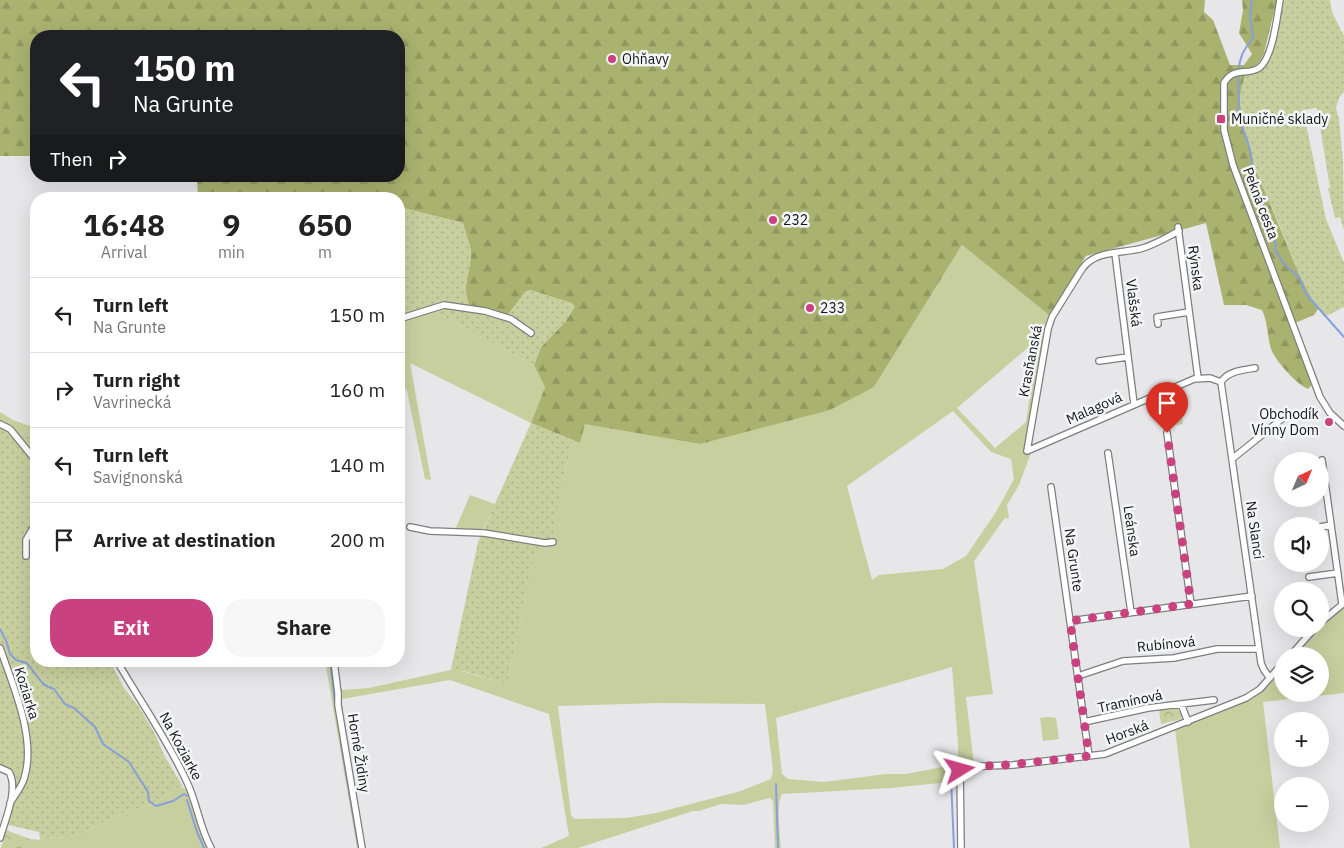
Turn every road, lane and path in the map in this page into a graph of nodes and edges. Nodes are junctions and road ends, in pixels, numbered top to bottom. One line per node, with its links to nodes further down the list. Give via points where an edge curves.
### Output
1 (1280, 0): 16 (street, Pekná cesta, via 1266,58 1258,68 1236,72 1224,83 1224,130 1230,156 1320,397)
2 (1179, 229): 3 (street, Krasňanská, via 1144,247); 4 (street, Rýnska)
3 (1115, 253): 8 (street, Vlašská); 18 (street, Krasňanská, via 1096,257 1086,264 1051,321)
4 (1189, 312): 6 (street, Rýnska, via 1158,317); 11 (street, Rýnska)
5 (405, 316): 7 (street, via 444,305 511,319)
6 (1158, 324)
7 (531, 333)
8 (1128, 357): 9 (street); 13 (street, Vlašská)
9 (1100, 361)
10 (1255, 368): 12 (street, via 1238,370)
11 (1198, 378): 12 (street); 13 (street, Malagová)
12 (1221, 382): 21 (street, Na Slanci)
13 (1134, 404): 18 (street, Malagová)
14 (1288, 414): 21 (street)
15 (0, 424): 19 (street, via 10,429)
16 (1344, 426)
17 (1167, 433): 33 (street)
18 (1027, 451)
19 (30, 453)
20 (1108, 453): 34 (street, Leánska)
21 (1232, 459): 31 (street, Na Slanci)
22 (1051, 486): 36 (street, Na Grunte)
23 (1328, 508): 24 (street)
24 (1331, 525): 29 (street)
25 (410, 527): 27 (street)
26 (30, 533): 28 (street, via 26,540)
27 (553, 542)
28 (26, 556)
29 (1338, 573): 30 (street); 32 (street)
30 (1309, 577)
31 (1252, 596): 33 (street); 40 (street, Na Slanci)
32 (1343, 603): 35 (street)
33 (1191, 604): 34 (street)
34 (1131, 612): 36 (street)
35 (1329, 615)
36 (1070, 621): 44 (street, Na Grunte)
37 (1307, 637): 38 (street)
38 (1298, 647)
39 (0, 648): 52 (street, Koziarka, via 25,728 25,773)
40 (1259, 649): 44 (street, Rubínová, via 1217,650 1174,658 1123,661); 45 (street, Na Slanci, via 1264,670)
41 (121, 667): 54 (street, Na Koziarke, via 184,775)
42 (335, 667): 55 (street, Horné Židiny, via 338,706)
43 (1274, 673): 45 (street, Horská)
44 (1078, 676): 48 (street, Na Grunte)
45 (1270, 678): 49 (street, Horská, via 1246,698)
46 (1214, 700): 47 (street, Tramínová)
47 (1181, 704): 48 (street, Tramínová); 49 (street, Tramínová)
48 (1084, 722): 50 (street, Na Grunte)
49 (1188, 722): 50 (street, Horská, via 1109,753)
50 (1089, 756): 56 (street, Horská, via 960,767)
51 (0, 768): 52 (street, via 11,776)
52 (10, 803): 53 (street)
53 (0, 838)
54 (211, 848)
55 (362, 848)
56 (960, 848)

